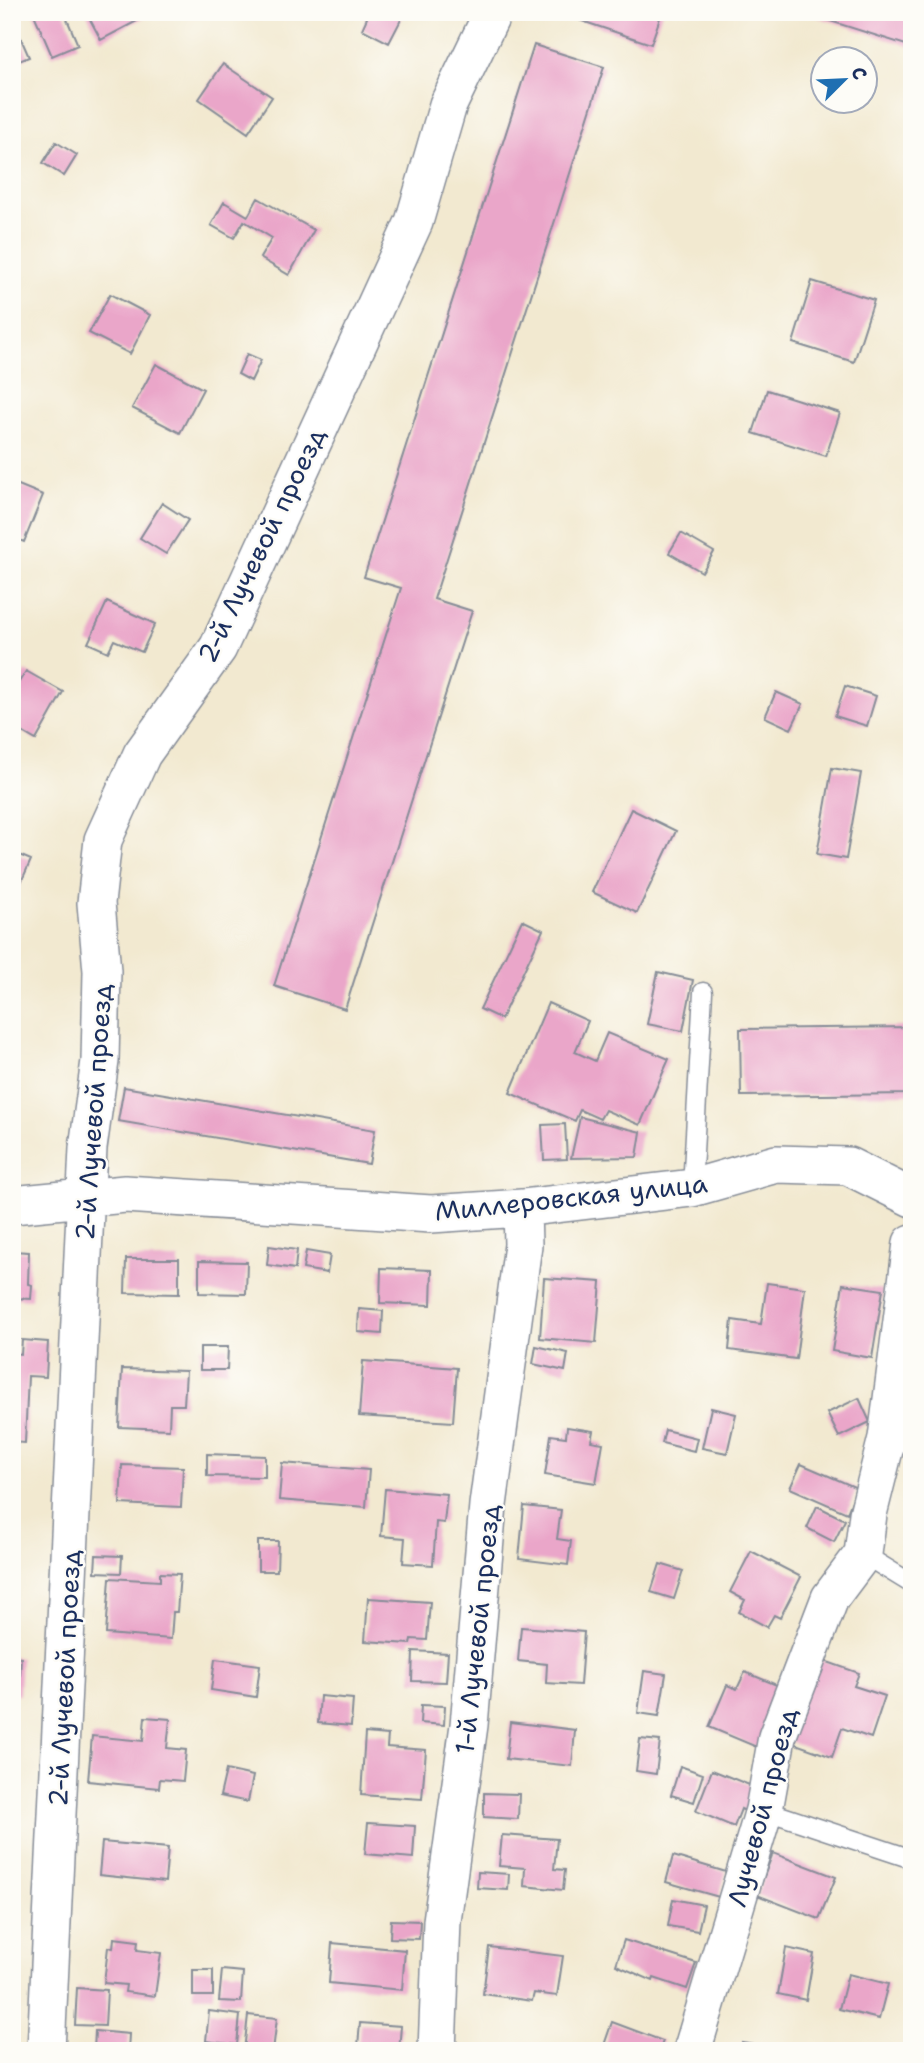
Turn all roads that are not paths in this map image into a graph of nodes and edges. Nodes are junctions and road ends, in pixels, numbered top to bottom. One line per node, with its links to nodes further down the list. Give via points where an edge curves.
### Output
1 (493, 12): 5 (street, 2-й Лучевой проезд, via 448,105 414,222 218,648 142,754 103,840 96,903 102,971 100,1061)
2 (703, 992): 3 (lane)
3 (692, 1188): 4 (street, Миллеровская улица, via 776,1164 848,1166); 7 (street, Миллеровская улица)
4 (912, 1198)
5 (86, 1199): 6 (street, Миллеровская улица); 7 (street, Миллеровская улица, via 125,1194 431,1214); 13 (street, 2-й Лучевой проезд)
6 (12, 1205)
7 (522, 1208): 14 (street, 1-й Лучевой проезд, via 523,1245 488,1505 469,1726 442,1921)
8 (912, 1243): 9 (street, Лучевой проезд, via 887,1438)
9 (863, 1555): 10 (lane); 11 (street, Лучевой проезд, via 831,1598 821,1623 777,1737)
10 (912, 1584)
11 (764, 1810): 12 (lane); 15 (street, Лучевой проезд)
12 (912, 1859)
13 (46, 2051)
14 (437, 2051)
15 (692, 2051)

